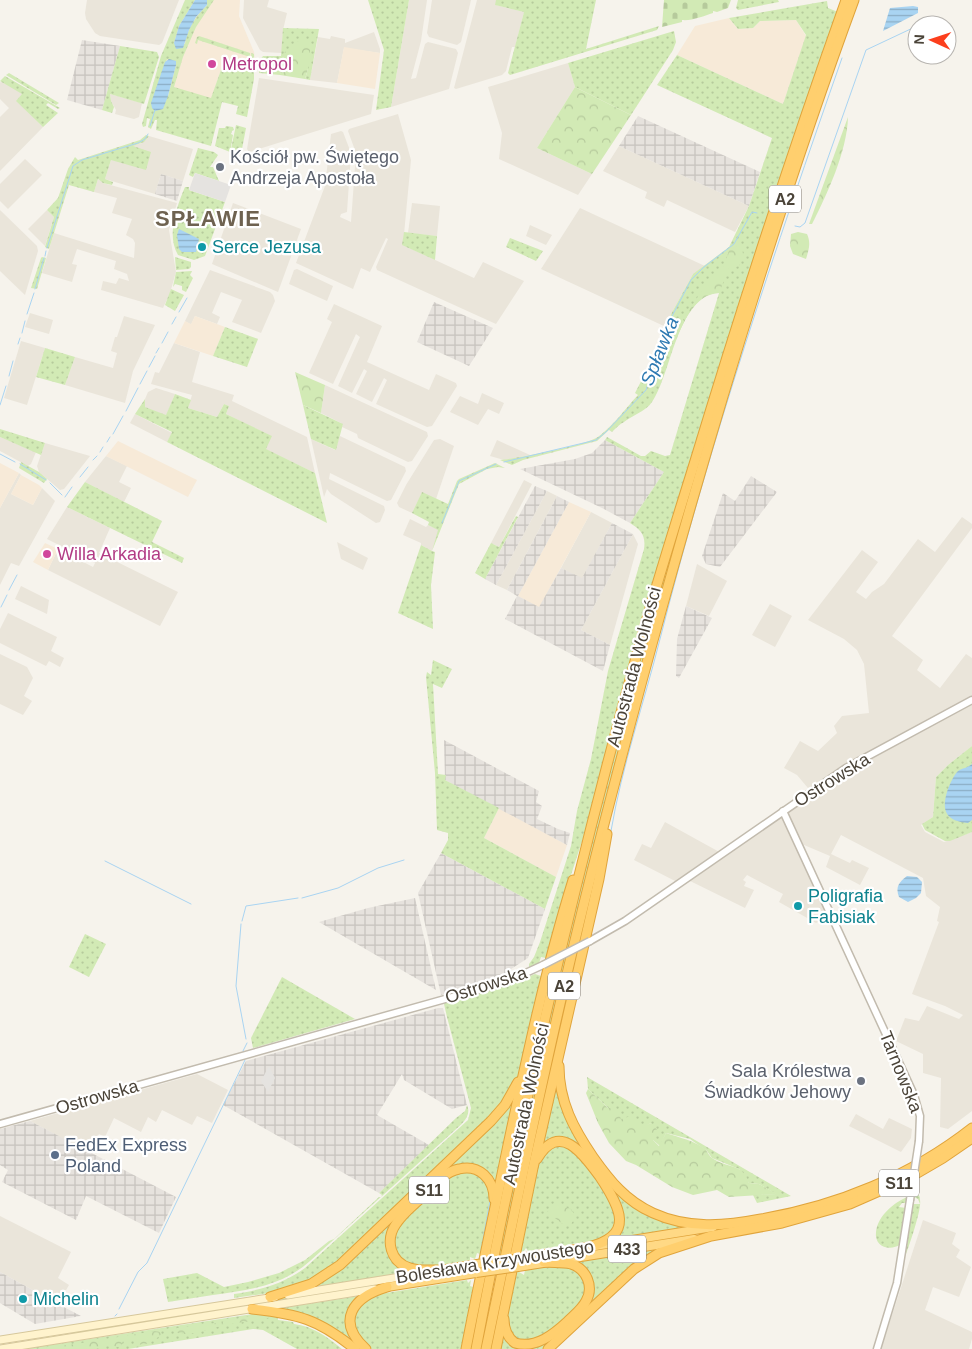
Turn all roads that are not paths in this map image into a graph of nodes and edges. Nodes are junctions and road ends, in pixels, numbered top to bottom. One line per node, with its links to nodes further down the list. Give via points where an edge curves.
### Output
1 (846, 0): 6 (highway, Autostrada Wolności / A2, via 714,398 645,627)
2 (854, 0): 4 (highway, Autostrada Wolności / A2, via 785,199 721,400)
3 (972, 700): 5 (street, Ostrowska, via 846,768)
4 (617, 775): 7 (highway, via 599,879); 28 (highway, Autostrada Wolności / A2, via 544,1072)
5 (783, 811): 9 (street, Ostrowska, bridge, via 625,921 517,977); 31 (street, Tarnowska, bridge, via 914,1095 920,1116 897,1283)
6 (591, 830): 8 (highway, via 559,924); 24 (highway, Autostrada Wolności / A2)
7 (561, 1043): 12 (highway); 14 (highway, via 559,1082 568,1114 584,1144 616,1188 640,1206 669,1220)
8 (528, 1054): 13 (highway); 20 (highway, via 516,1088 495,1117 349,1257 311,1284)
9 (0, 1124)
10 (972, 1128): 14 (highway, Bolesława Krzywoustego / S11, via 921,1162 865,1190 804,1210)
11 (972, 1138): 15 (highway, Bolesława Krzywoustego / S11, via 907,1179 850,1204 782,1224)
12 (533, 1168): 16 (highway, via 542,1150 557,1142 573,1145 588,1161 614,1200 620,1217 611,1237); 21 (highway)
13 (493, 1214): 18 (highway, S11, via 494,1190 489,1180 480,1171 465,1168 445,1175 402,1216 390,1236 395,1257 410,1268); 24 (highway, S11)
14 (727, 1225): 16 (highway, Bolesława Krzywoustego / S11)
15 (711, 1236): 17 (highway, Bolesława Krzywoustego / 433); 30 (highway, S11, via 668,1249 640,1264)
16 (588, 1247): 18 (highway, Bolesława Krzywoustego / S11, bridge)
17 (544, 1262): 19 (highway, Bolesława Krzywoustego / 433, bridge); 21 (highway, via 571,1264 584,1273 590,1284 587,1301 581,1308 546,1340 529,1347 519,1345 509,1337 504,1325)
18 (440, 1270): 20 (main road, Bolesława Krzywoustego)
19 (388, 1287): 22 (main road, Bolesława Krzywoustego / 433); 27 (highway, via 363,1298 352,1311 352,1331)
20 (270, 1297): 23 (main road, Bolesława Krzywoustego)
21 (504, 1307): 29 (highway)
22 (252, 1309): 25 (main road, Bolesława Krzywoustego / 433); 26 (highway, via 288,1313 310,1320 331,1330)
23 (0, 1340)
24 (469, 1348)
25 (0, 1349)
26 (355, 1349)
27 (366, 1349)
28 (486, 1349)
29 (496, 1349)
30 (548, 1349)
31 (877, 1349)

